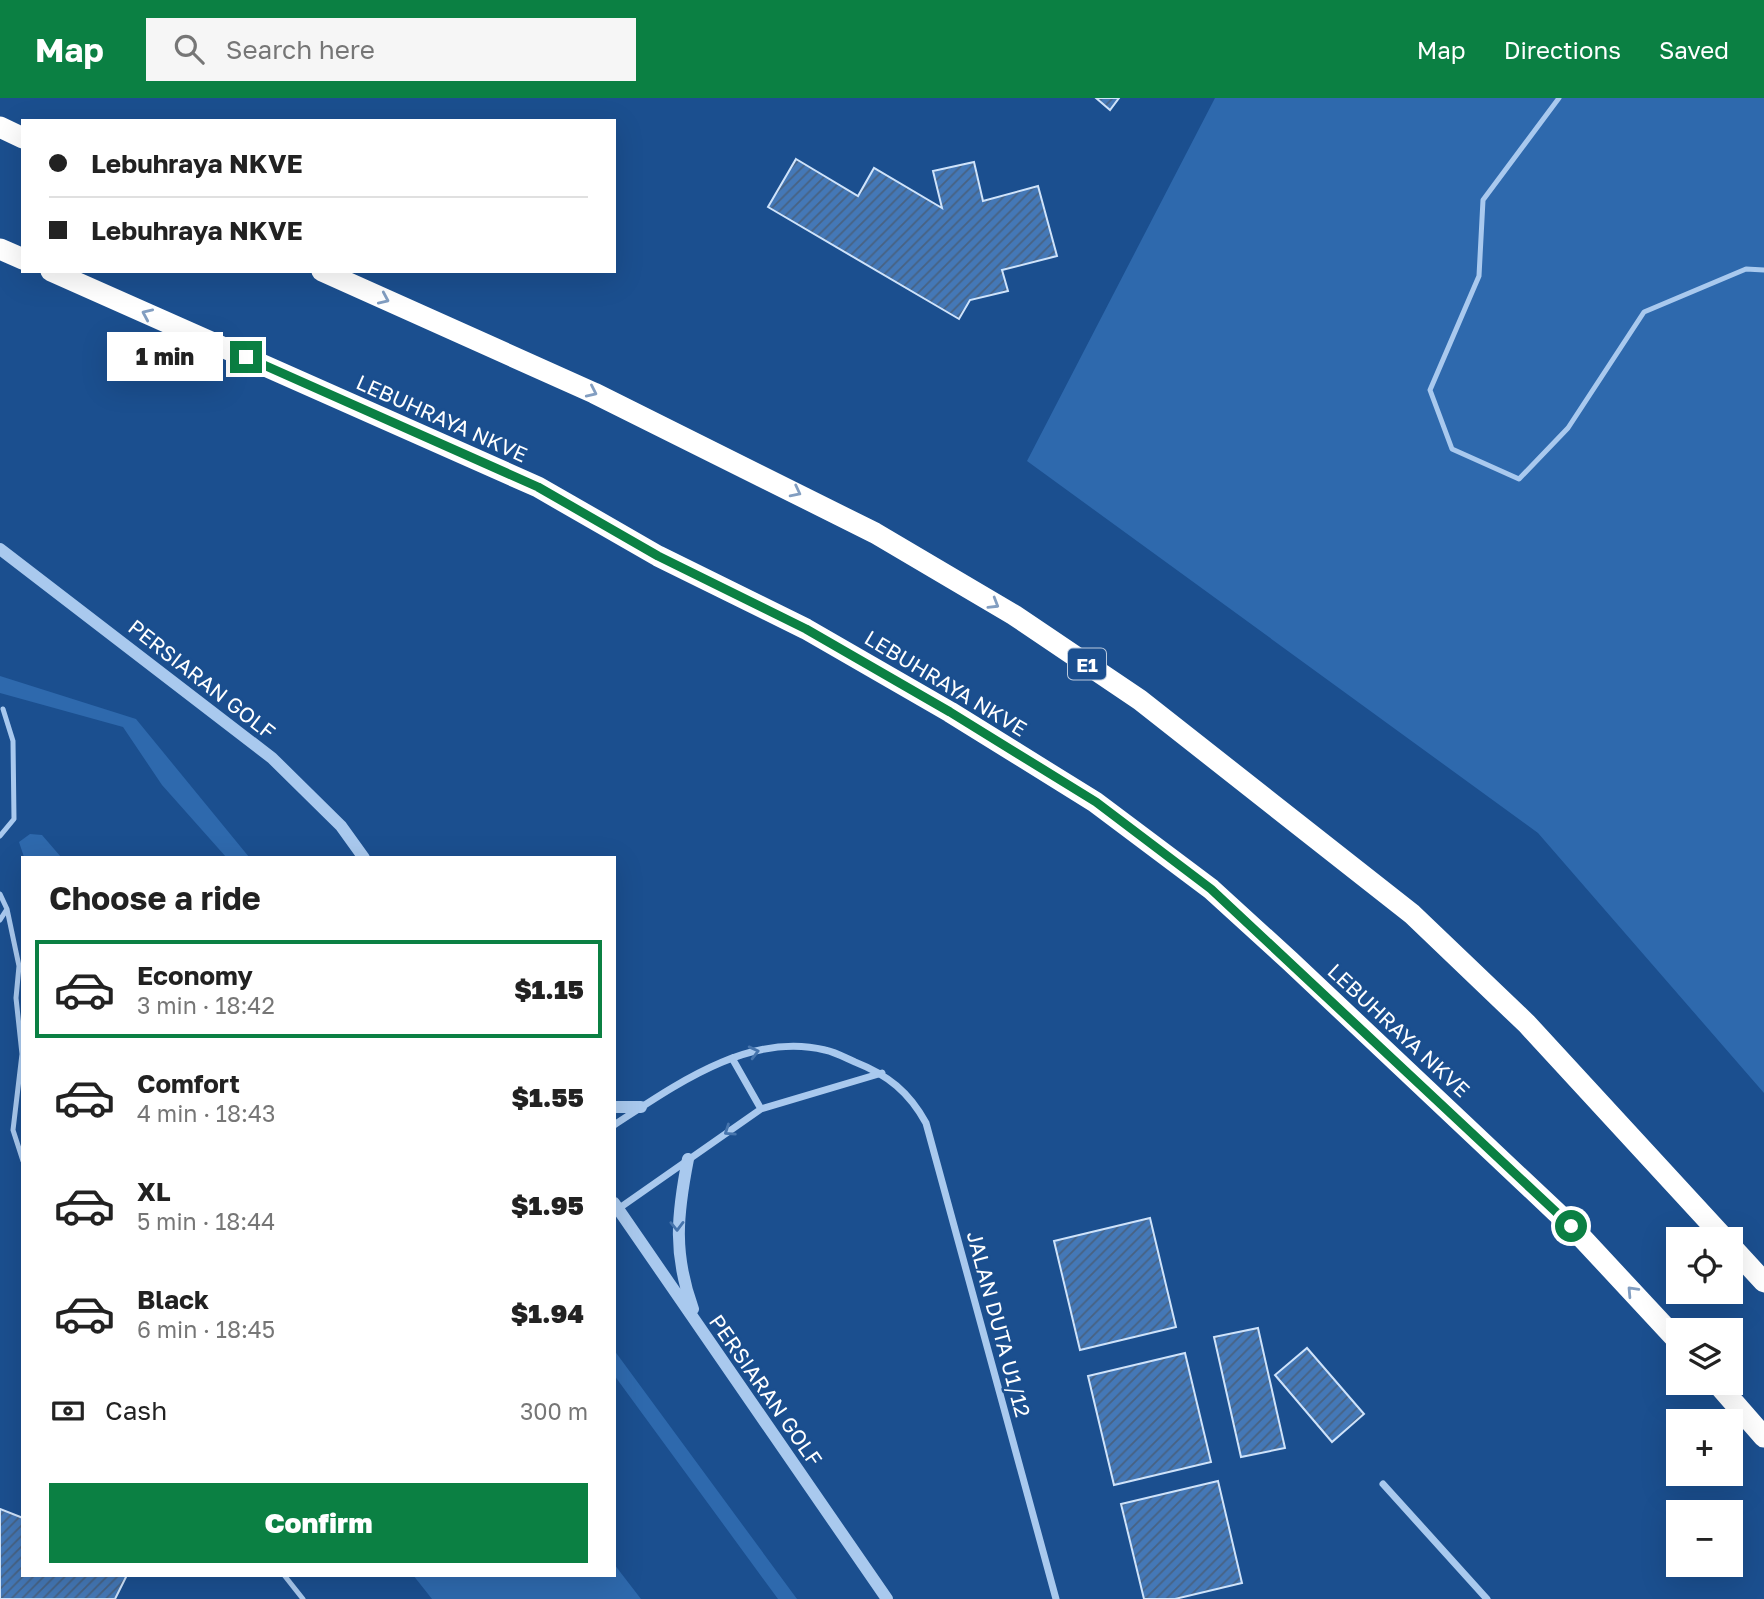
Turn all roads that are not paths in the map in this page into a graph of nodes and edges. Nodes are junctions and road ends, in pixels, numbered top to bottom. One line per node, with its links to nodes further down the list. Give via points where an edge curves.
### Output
1 (1559, 98): 6 (lane, via 1483,200 1479,276 1430,390 1452,449 1519,480 1568,428 1644,312 1746,269)
2 (0, 127): 3 (highway)
3 (21, 137)
4 (0, 249): 5 (highway)
5 (21, 258)
6 (1764, 270)
7 (56, 273): 31 (highway, LEBUHRAYA NKVE, one-way to 7, via 1571,1226 1290,961 1211,889 1096,802 818,636 658,556 538,487)
8 (326, 273): 27 (highway, E1, one-way to 27, via 594,393 875,533 1014,615 1140,700 1412,915 1527,1024)
9 (0, 549): 12 (street, PERSIARAN GOLF, via 272,758 341,826)
10 (3, 709): 11 (lane, via 13,741 14,819)
11 (0, 836)
12 (363, 856)
13 (0, 894): 14 (lane)
14 (7, 909): 15 (lane); 16 (lane, via 19,965 16,998)
15 (0, 920)
16 (21, 1045)
17 (732, 1058): 19 (street, JALAN DUTA U1/12, one-way to 19, via 778,1046 825,1049); 21 (street, JALAN DUTA U1/12); 22 (street)
18 (21, 1062): 24 (lane, via 13,1130)
19 (883, 1073): 22 (street); 38 (street, JALAN DUTA U1/12, via 914,1101 926,1123)
20 (616, 1107): 21 (street)
21 (641, 1107): 23 (street, JALAN DUTA U1/12)
22 (761, 1110): 25 (street, one-way to 25)
23 (616, 1124)
24 (21, 1155)
25 (688, 1159): 26 (street); 30 (street, one-way to 30, via 677,1216 678,1250)
26 (616, 1206): 30 (street, PERSIARAN GOLF)
27 (1714, 1227)
28 (1743, 1259): 29 (highway)
29 (1764, 1283)
30 (700, 1328): 37 (street, PERSIARAN GOLF)
31 (1666, 1328)
32 (1727, 1395): 33 (highway)
33 (1764, 1437)
34 (1383, 1484): 39 (street)
35 (286, 1577): 36 (lane)
36 (303, 1599)
37 (887, 1599)
38 (1056, 1599)
39 (1487, 1599)

